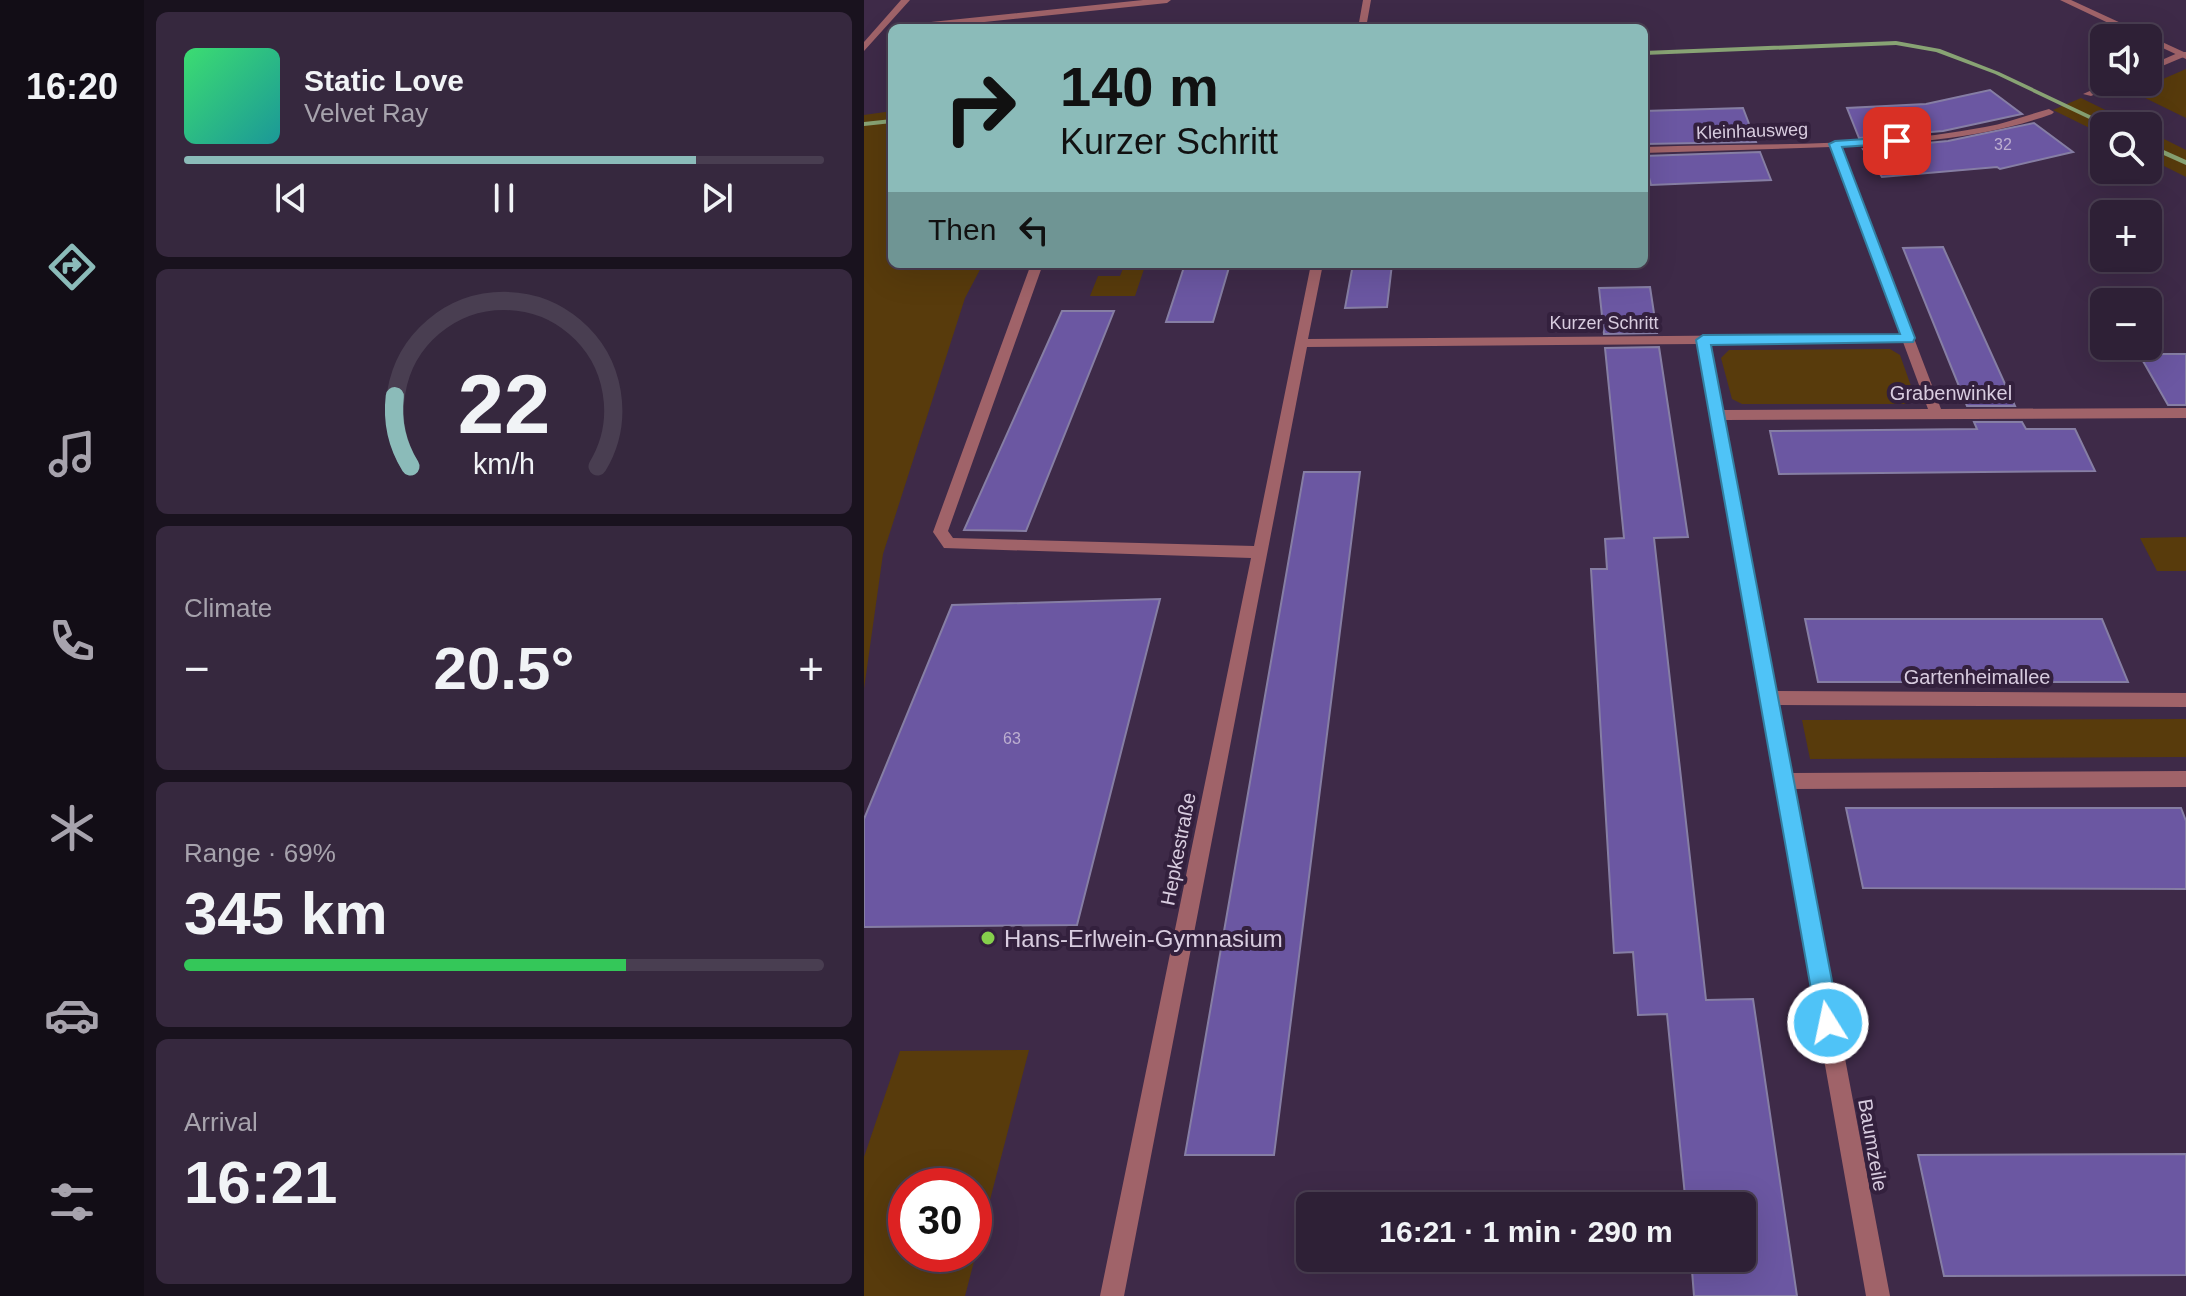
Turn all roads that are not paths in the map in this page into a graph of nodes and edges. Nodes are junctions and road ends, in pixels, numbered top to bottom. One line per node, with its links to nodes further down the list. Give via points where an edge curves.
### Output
1 (906, 0): 9 (street)
2 (1167, 0): 5 (street)
3 (1367, 0): 6 (street)
4 (2064, 0): 7 (street)
5 (940, 24)
6 (1363, 24)
7 (2117, 24)
8 (888, 29): 9 (street)
9 (880, 30): 10 (street); 12 (street)
10 (864, 32)
11 (2162, 45): 13 (street)
12 (864, 48)
13 (2184, 55): 14 (street)
14 (2162, 64)
15 (2049, 112): 16 (street, Kleinhausweg, via 1959,137)
16 (1835, 144): 17 (street, Kleinhausweg); 20 (street)
17 (1648, 150)
18 (1036, 268): 26 (street, via 940,532 949,544)
19 (1316, 268): 22 (street, Hepkestraße)
20 (1908, 338): 21 (street, Kurzer Schritt); 24 (street)
21 (1703, 340): 22 (street, Kurzer Schritt); 25 (street, Baumzeile)
22 (1301, 343): 26 (street, Hepkestraße)
23 (2186, 413): 24 (street, Grabenwinkel)
24 (1936, 414): 25 (street, Grabenwinkel)
25 (1717, 415): 27 (street, Baumzeile)
26 (1259, 552): 31 (street, Hepkestraße)
27 (1768, 698): 28 (street, Gartenheimallee); 30 (street, Baumzeile)
28 (2186, 700)
29 (2186, 779): 30 (street)
30 (1784, 781): 32 (street, Baumzeile)
31 (1112, 1296)
32 (1878, 1296)

